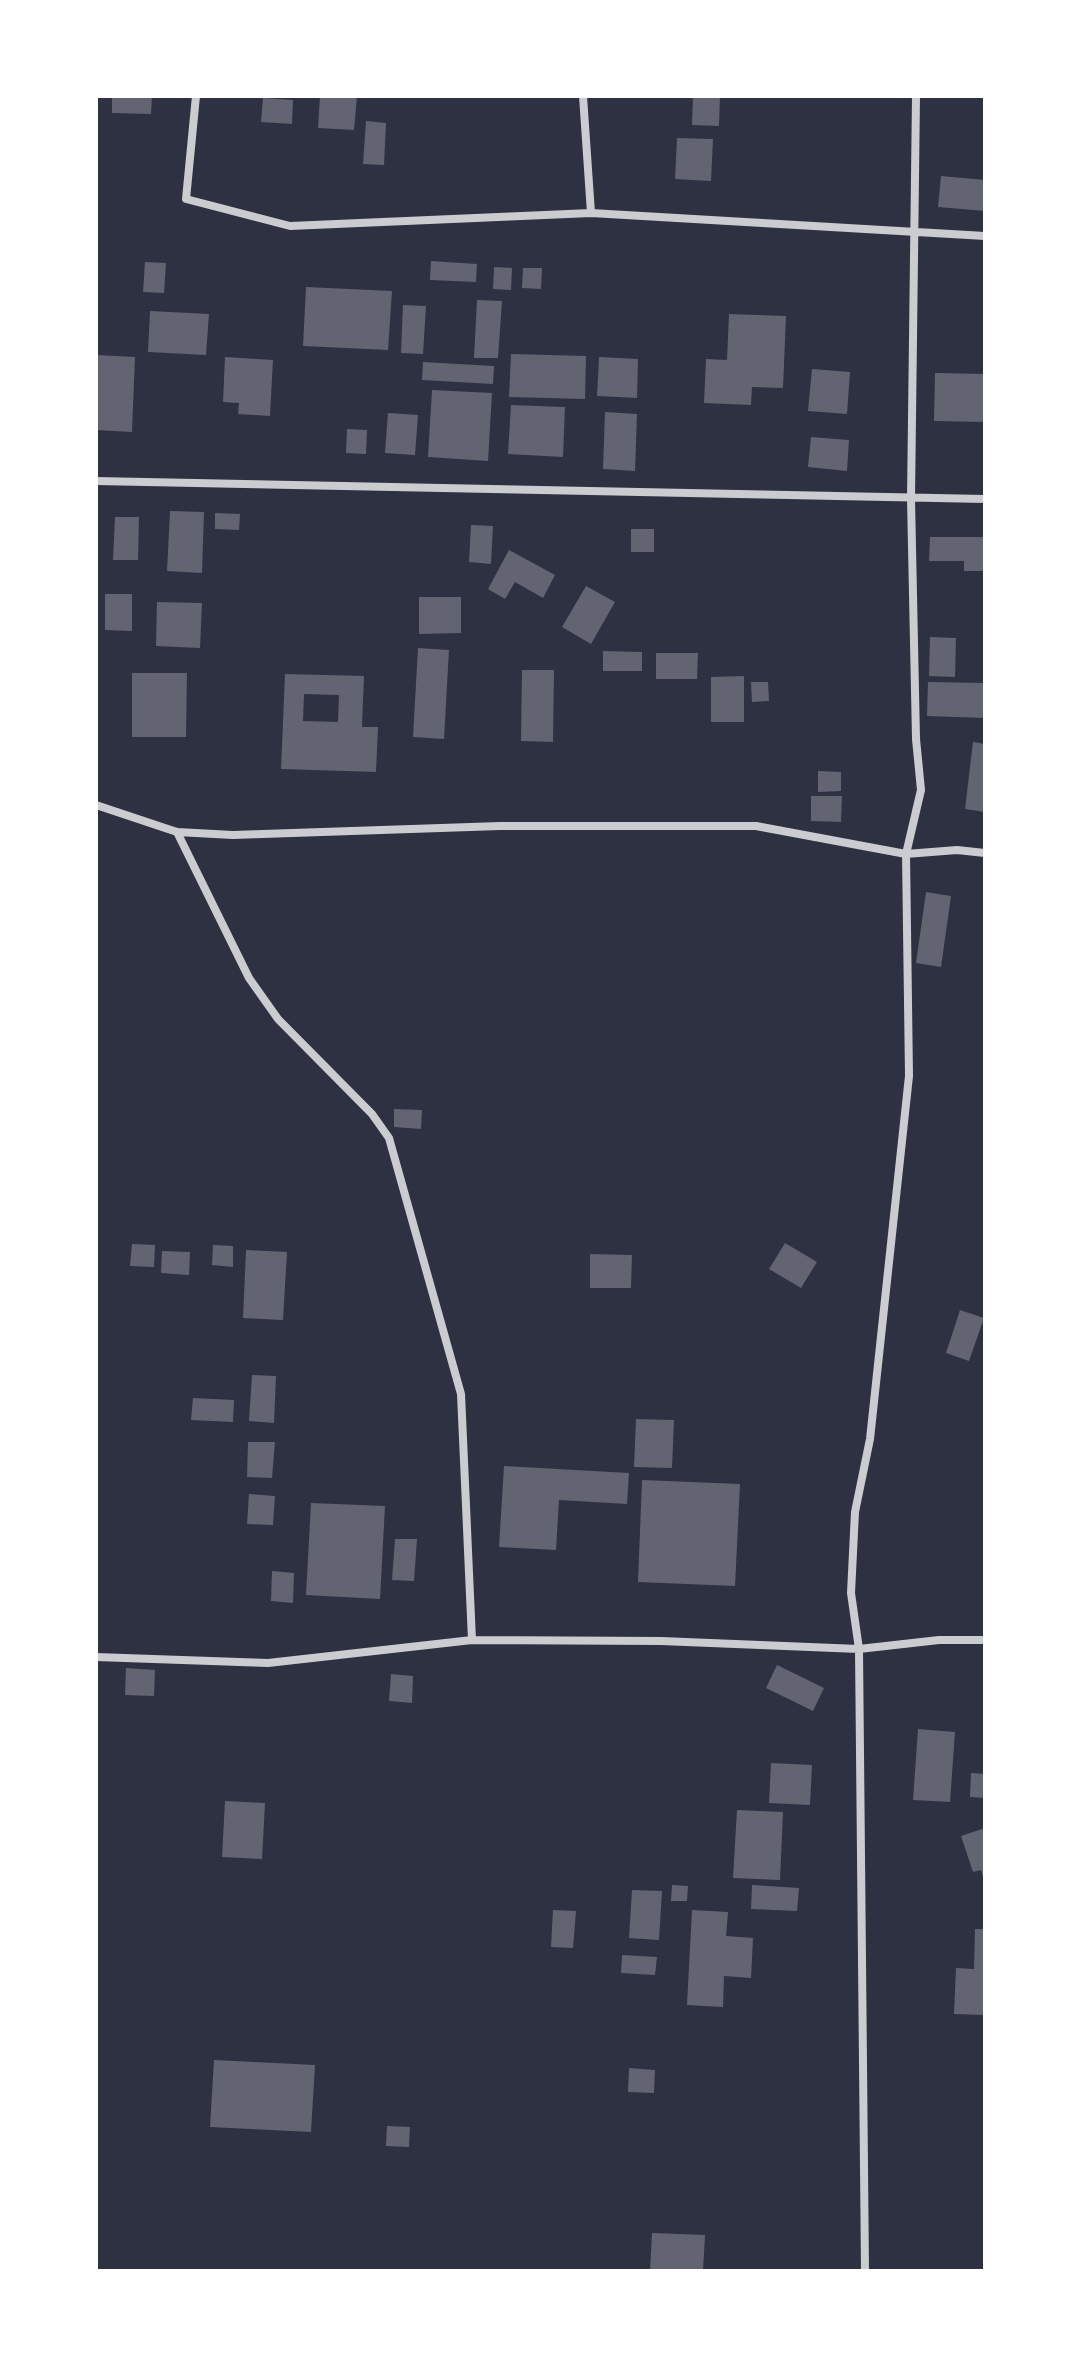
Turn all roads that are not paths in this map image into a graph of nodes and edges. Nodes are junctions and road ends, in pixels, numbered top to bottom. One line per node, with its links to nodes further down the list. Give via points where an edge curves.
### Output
1 (196, 96): 4 (street, via 186,199 290,226)
2 (583, 96): 4 (street)
3 (916, 96): 5 (street)
4 (591, 213): 5 (street)
5 (914, 233): 6 (street); 8 (street)
6 (985, 236)
7 (96, 481): 8 (street)
8 (911, 499): 9 (street); 13 (street, via 921,790)
9 (985, 499)
10 (96, 805): 11 (street)
11 (177, 832): 13 (street, via 756,826); 14 (street, via 249,978 278,1019 389,1138 461,1394)
12 (985, 853): 13 (street)
13 (906, 854): 16 (street, via 909,1076 870,1439 855,1512 851,1593)
14 (472, 1640): 16 (street); 17 (street, via 268,1663)
15 (985, 1640): 16 (street)
16 (859, 1649): 18 (street)
17 (96, 1657)
18 (865, 2271)

